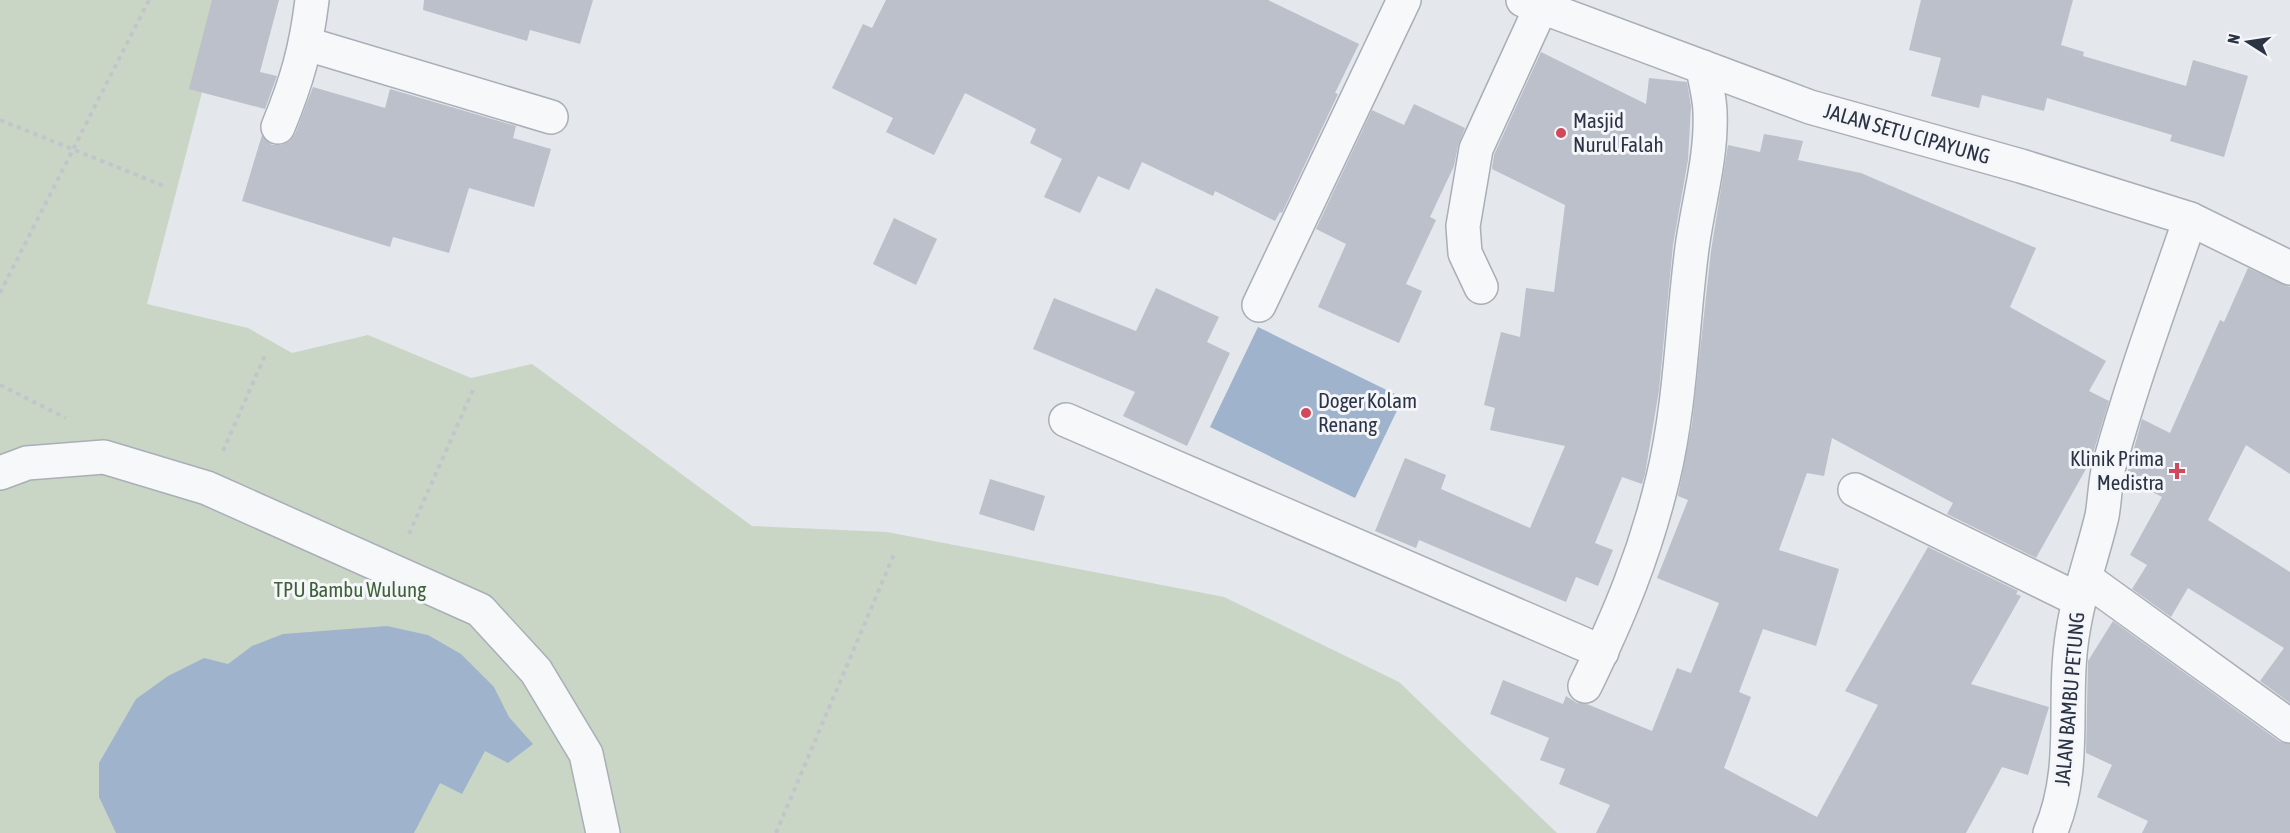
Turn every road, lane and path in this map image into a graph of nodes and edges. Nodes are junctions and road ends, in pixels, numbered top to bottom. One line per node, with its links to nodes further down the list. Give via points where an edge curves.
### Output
1 (149, 0): 10 (path)
2 (312, 0): 5 (street)
3 (1404, 0): 16 (street)
4 (1532, 3): 6 (street, JALAN SETU CIPAYUNG); 14 (street, via 1476,149 1463,226 1465,253)
5 (307, 44): 7 (street); 9 (street)
6 (1703, 68): 12 (street, JALAN SETU CIPAYUNG, via 1810,107 2021,166); 28 (street, via 1710,112 1707,148 1664,476 1644,549)
7 (551, 117)
8 (0, 120): 10 (path)
9 (278, 127)
10 (73, 149): 11 (path); 15 (path)
11 (164, 186)
12 (2190, 219): 13 (street, JALAN SETU CIPAYUNG); 27 (street, JALAN BAMBU PETUNG, via 2130,394)
13 (2290, 268)
14 (1481, 287)
15 (0, 293)
16 (1259, 304)
17 (266, 352): 23 (path)
18 (0, 385): 21 (path, via 70,420)
19 (473, 390): 26 (path)
20 (1066, 420): 28 (street)
21 (104, 456): 22 (street, via 27,463); 23 (street)
22 (0, 473)
23 (207, 488): 26 (street)
24 (1855, 490): 27 (street)
25 (895, 552): 32 (path)
26 (393, 570): 31 (street, via 480,610 536,671 586,754)
27 (2082, 589): 30 (street); 33 (street, JALAN BAMBU PETUNG, via 2070,650 2069,753)
28 (1602, 652): 29 (street)
29 (1585, 686)
30 (2290, 726)
31 (603, 833)
32 (776, 833)
33 (2050, 833)

